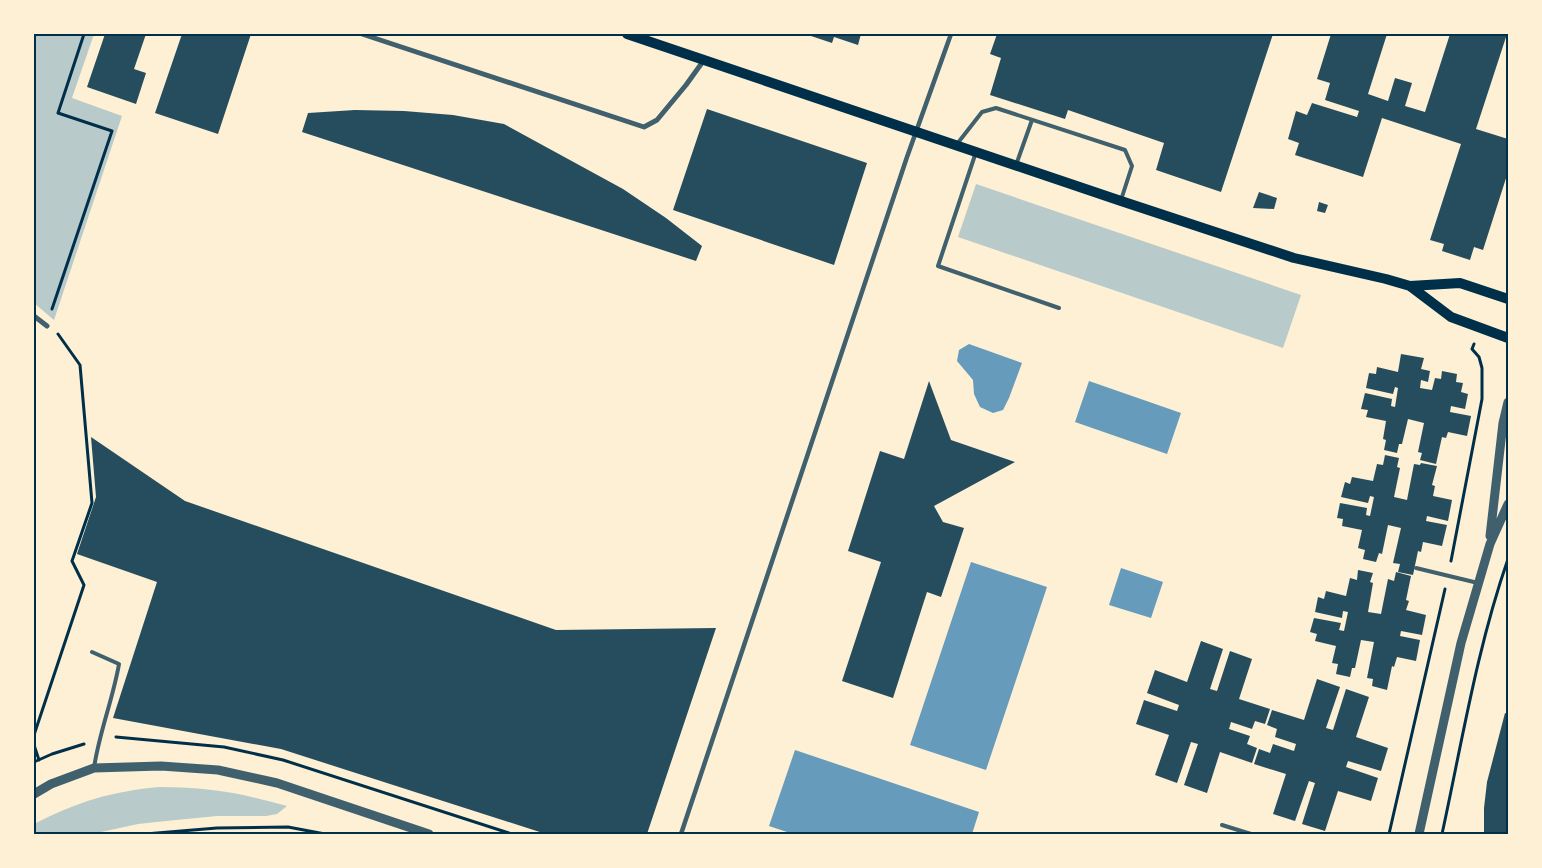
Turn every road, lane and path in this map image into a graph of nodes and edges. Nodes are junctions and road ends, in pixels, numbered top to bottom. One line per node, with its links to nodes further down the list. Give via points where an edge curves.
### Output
1 (84, 34): 16 (path, via 58,113 112,131)
2 (362, 34): 5 (street, via 644,128 657,120)
3 (627, 34): 5 (main road)
4 (951, 34): 7 (street)
5 (705, 60): 7 (main road)
6 (1032, 120): 8 (lane, via 996,108 982,112); 10 (lane); 11 (lane, via 1125,150 1132,166)
7 (916, 132): 8 (main road); 36 (street)
8 (956, 146): 9 (main road)
9 (976, 152): 10 (main road); 14 (lane, via 938,266)
10 (1016, 165): 11 (main road)
11 (1120, 201): 12 (main road, via 1294,258)
12 (1410, 286): 13 (main road, via 1460,283); 17 (main road, via 1451,317)
13 (1508, 299)
14 (1059, 308)
15 (34, 316): 16 (street)
16 (47, 326): 27 (path, via 60,336 80,365 92,503 72,561 84,585)
17 (1508, 338)
18 (1482, 398): 19 (path)
19 (1488, 399)
20 (1508, 402): 22 (street)
21 (1508, 504): 22 (street)
22 (1490, 544): 25 (street)
23 (1508, 559): 39 (path, via 1480,651)
24 (1416, 568): 25 (lane)
25 (1478, 583): 38 (street, via 1461,642)
26 (92, 652): 30 (lane, via 119,664)
27 (34, 735)
28 (34, 745): 29 (path)
29 (39, 760)
30 (94, 768): 31 (street); 35 (street, via 161,766 218,770 277,783)
31 (34, 794)
32 (1222, 825): 37 (lane)
33 (145, 834): 34 (path, via 217,828 288,828)
34 (325, 834)
35 (429, 834)
36 (681, 834)
37 (1251, 834)
38 (1419, 834)
39 (1442, 834)

